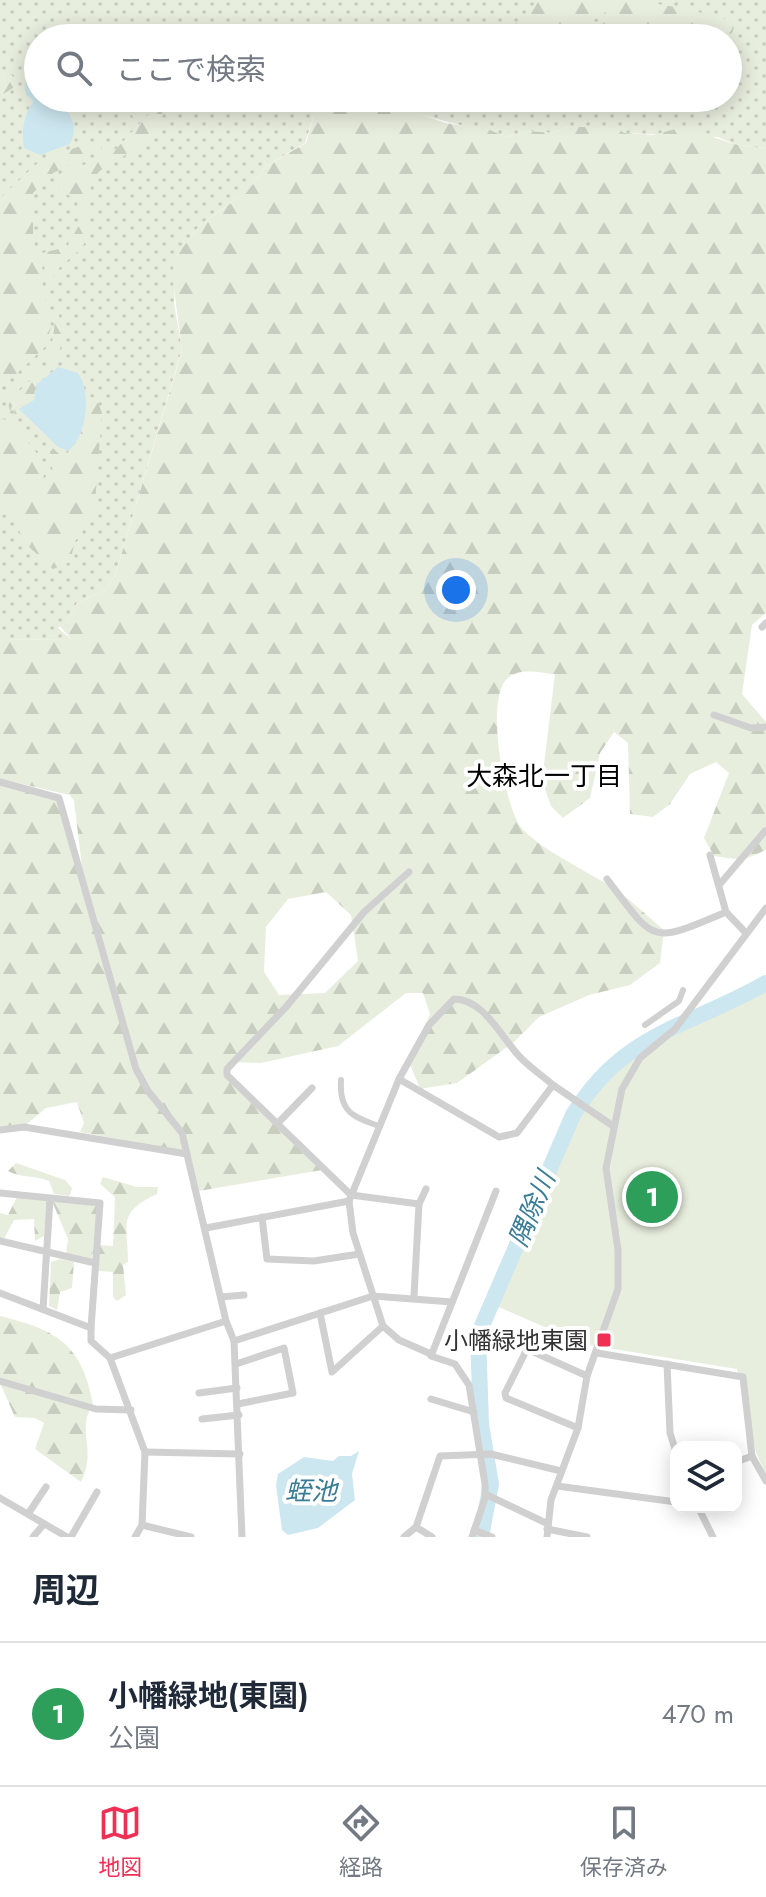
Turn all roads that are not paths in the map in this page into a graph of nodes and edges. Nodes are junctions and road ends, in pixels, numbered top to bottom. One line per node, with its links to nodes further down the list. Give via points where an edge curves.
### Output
1 (714, 715): 2 (street, via 751,728)
2 (766, 727)
3 (0, 782): 22 (street, via 59,798 136,1069 178,1125)
4 (765, 831): 8 (street)
5 (710, 855): 8 (street)
6 (409, 872): 18 (street, via 364,912 227,1069 227,1075)
7 (607, 879): 10 (street, via 641,924 661,936)
8 (720, 884): 10 (street)
9 (766, 908): 11 (street)
10 (726, 912): 11 (street)
11 (746, 933): 20 (street, via 675,1029 640,1058)
12 (683, 990): 13 (street, via 679,1001)
13 (645, 1025)
14 (399, 1079): 16 (street, via 499,1137 517,1133); 16 (street, via 429,1025 460,999 499,1027 521,1059); 19 (street)
15 (341, 1080): 19 (street, via 342,1103 349,1115)
16 (553, 1085): 20 (street)
17 (312, 1088): 18 (street)
18 (278, 1123): 26 (street)
19 (379, 1126): 26 (street)
20 (613, 1126): 47 (street, via 606,1168 618,1289)
21 (0, 1130): 22 (street, via 24,1127)
22 (187, 1154): 30 (street)
23 (426, 1189): 28 (street)
24 (496, 1191): 40 (street)
25 (0, 1193): 27 (street)
26 (350, 1198): 28 (street); 29 (street); 33 (street)
27 (50, 1199): 32 (street); 34 (street, via 100,1203)
28 (419, 1204): 38 (street)
29 (262, 1217): 30 (street); 33 (street, via 267,1259 314,1261)
30 (206, 1228): 39 (street)
31 (0, 1241): 32 (street)
32 (46, 1252): 34 (street); 41 (street)
33 (359, 1254): 37 (street)
34 (95, 1263): 45 (street)
35 (0, 1293): 41 (street)
36 (244, 1295): 39 (street)
37 (373, 1296): 38 (street); 42 (street); 44 (street)
38 (414, 1296): 40 (street)
39 (221, 1297): 43 (street)
40 (452, 1302): 48 (street)
41 (43, 1309): 45 (street)
42 (320, 1313): 44 (street, via 332,1372); 46 (street)
43 (226, 1321): 46 (street); 49 (street)
44 (383, 1326): 48 (street, via 399,1340)
45 (91, 1328): 49 (street, via 91,1341)
46 (234, 1341): 50 (street)
47 (597, 1353): 51 (street); 52 (street)
48 (431, 1354): 59 (street, via 455,1364 469,1385)
49 (110, 1358): 58 (street)
50 (236, 1364): 54 (street); 57 (street, via 284,1348 293,1393)
51 (667, 1364): 63 (street); 67 (street, via 743,1377)
52 (587, 1376): 62 (street); 62 (street, via 527,1349 505,1393 506,1398)
53 (0, 1381): 58 (street, via 96,1409)
54 (237, 1388): 55 (street); 57 (street)
55 (199, 1393)
56 (431, 1399): 59 (street)
57 (238, 1404): 60 (street)
58 (131, 1410): 64 (street)
59 (474, 1412): 66 (street)
60 (239, 1415): 61 (street); 65 (street)
61 (202, 1419)
62 (578, 1428): 69 (street)
63 (673, 1441)
64 (145, 1452): 65 (street); 80 (street)
65 (240, 1454): 88 (street)
66 (485, 1454): 69 (street); 74 (street); 81 (street, via 440,1456)
67 (752, 1456): 68 (street); 70 (street)
68 (742, 1460)
69 (561, 1471): 71 (street)
70 (766, 1481)
71 (557, 1486): 76 (street); 82 (street)
72 (46, 1487): 78 (street)
73 (97, 1492): 85 (street)
74 (488, 1495): 82 (street); 83 (street)
75 (0, 1498): 78 (street)
76 (670, 1501)
77 (701, 1513): 93 (street)
78 (28, 1514): 79 (street)
79 (44, 1524): 84 (street); 85 (street)
80 (142, 1525): 86 (street); 87 (street)
81 (416, 1527): 89 (street); 90 (street)
82 (547, 1530): 92 (street)
83 (476, 1533): 91 (street)
84 (33, 1537)
85 (69, 1537)
86 (135, 1537)
87 (191, 1537)
88 (242, 1537)
89 (404, 1537)
90 (432, 1537)
91 (492, 1537)
92 (587, 1537)
93 (713, 1537)

